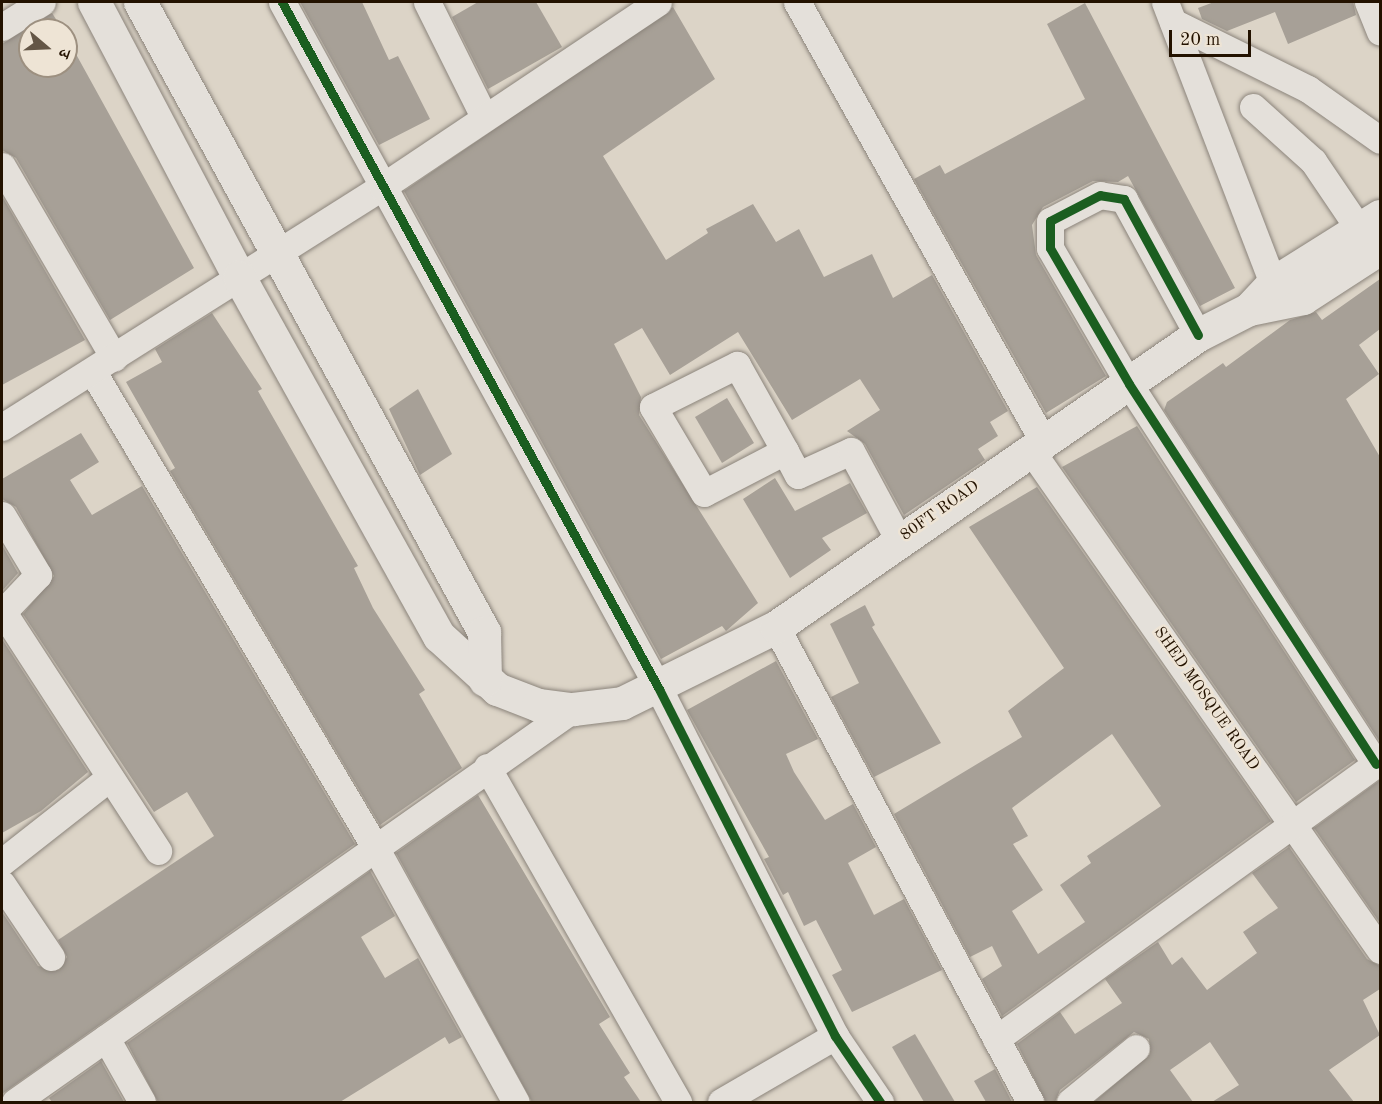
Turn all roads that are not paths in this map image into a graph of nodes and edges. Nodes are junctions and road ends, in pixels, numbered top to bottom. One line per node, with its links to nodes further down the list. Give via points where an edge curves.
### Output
1 (42, 2): 10 (street)
2 (94, 2): 19 (main road, 80FT ROAD)
3 (140, 2): 18 (main road)
4 (282, 2): 16 (street)
5 (427, 2): 13 (street)
6 (658, 2): 13 (street)
7 (797, 2): 26 (street, SHED MOSQUE ROAD)
8 (1368, 2): 11 (street)
9 (1169, 12): 14 (street, via 1308,89); 20 (street)
10 (2, 27)
11 (1380, 32)
12 (1252, 107): 17 (street, via 1313,161)
13 (483, 115): 16 (street)
14 (1380, 140)
15 (2, 166): 23 (street)
16 (382, 187): 18 (street); 32 (street)
17 (1373, 231): 20 (main road); 21 (main road, 80FT ROAD, via 1303,298)
18 (274, 255): 19 (street); 31 (main road, via 484,632)
19 (239, 277): 23 (street); 31 (main road, 80FT ROAD, via 439,636)
20 (1273, 283): 21 (main road)
21 (1249, 309): 22 (main road, 80FT ROAD)
22 (1198, 335): 24 (main road, 80FT ROAD); 24 (street, via 1124,199 1101,195 1050,221 1050,248)
23 (103, 365): 25 (street); 38 (street)
24 (1129, 384): 26 (main road, 80FT ROAD); 34 (street)
25 (2, 427)
26 (1036, 444): 29 (main road, 80FT ROAD); 37 (street, SHED MOSQUE ROAD)
27 (785, 451): 27 (street, via 738,365 653,407 704,493); 29 (street, via 798,475 850,451)
28 (2, 515): 36 (street, via 38,575 3,612)
29 (899, 540): 30 (main road, 80FT ROAD)
30 (776, 627): 32 (main road, 80FT ROAD); 46 (street)
31 (485, 680): 33 (main road, 80FT ROAD, via 538,705)
32 (659, 689): 33 (main road, 80FT ROAD, via 622,703); 44 (street)
33 (573, 709): 35 (street)
34 (1378, 762): 37 (street)
35 (487, 767): 38 (street); 51 (street)
36 (110, 777): 39 (street); 40 (street)
37 (1292, 821): 42 (street, SHED MOSQUE ROAD); 46 (street)
38 (375, 847): 45 (street); 50 (street)
39 (158, 851)
40 (2, 862)
41 (2, 884): 43 (street)
42 (1380, 950)
43 (51, 957)
44 (835, 1036): 52 (street); 53 (street)
45 (106, 1038): 48 (street); 49 (street)
46 (996, 1039): 54 (street)
47 (1136, 1048): 55 (street)
48 (15, 1102)
49 (142, 1102)
50 (516, 1102)
51 (678, 1102)
52 (721, 1102)
53 (880, 1102)
54 (1030, 1102)
55 (1070, 1102)

